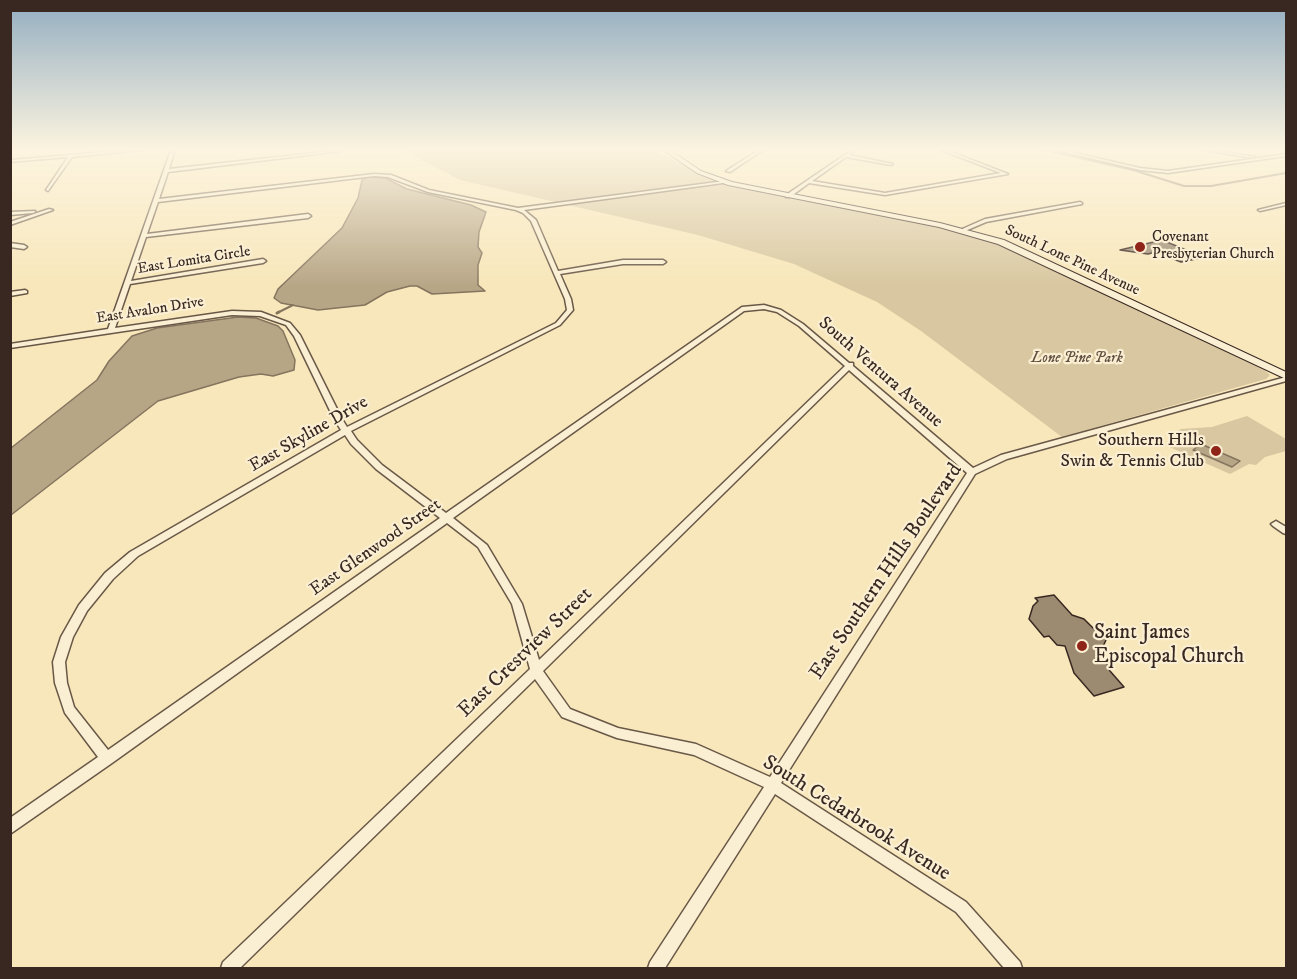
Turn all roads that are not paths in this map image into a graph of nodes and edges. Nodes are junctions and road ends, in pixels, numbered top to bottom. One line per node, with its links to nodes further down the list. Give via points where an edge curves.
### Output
1 (158, 196): 6 (street)
2 (200, 196): 6 (street)
3 (451, 196): 9 (street)
4 (619, 196): 9 (street)
5 (788, 196): 14 (main road, South Lone Pine Avenue)
6 (156, 201): 15 (street)
7 (1080, 203): 14 (street, via 985,221)
8 (1287, 204): 10 (street)
9 (517, 209): 20 (street, via 533,220)
10 (1260, 210)
11 (10, 214): 13 (street, via 51,210)
12 (309, 216): 15 (street)
13 (10, 224)
14 (963, 230): 29 (main road, South Lone Pine Avenue, via 1018,249)
15 (144, 236): 21 (street)
16 (10, 245): 17 (street)
17 (24, 248)
18 (263, 261): 21 (street, East Lomita Circle)
19 (663, 262): 20 (street, via 623,262)
20 (556, 273): 30 (street, East Skyline Drive, via 570,310 558,324)
21 (128, 283): 26 (street)
22 (25, 292): 23 (street)
23 (10, 294)
24 (764, 307): 28 (street, South Ventura Avenue, via 801,325); 32 (street, East Glenwood Street, via 742,309)
25 (292, 327): 26 (street, East Avalon Drive, via 267,315 239,313); 30 (street, South Cedarbrook Avenue)
26 (111, 331): 27 (street, East Avalon Drive)
27 (10, 346)
28 (850, 365): 31 (street, South Ventura Avenue); 35 (street, East Crestview Street)
29 (1287, 377): 31 (street, East Southern Hills Boulevard, via 1004,457)
30 (345, 431): 32 (street, South Cedarbrook Avenue, via 379,466); 36 (street, East Skyline Drive, via 134,554 91,597 59,662 61,683 69,709)
31 (972, 472): 37 (street, East Southern Hills Boulevard)
32 (448, 517): 35 (street, South Cedarbrook Avenue, via 482,544 517,604); 36 (street, East Glenwood Street)
33 (1276, 524): 34 (street)
34 (1287, 531)
35 (536, 671): 37 (street, South Cedarbrook Avenue, via 566,713 617,733 696,750); 39 (street, East Crestview Street)
36 (107, 759): 38 (street, East Glenwood Street)
37 (771, 784): 40 (street, East Southern Hills Boulevard); 41 (street, South Cedarbrook Avenue, via 961,908)
38 (10, 827)
39 (229, 969)
40 (656, 969)
41 (1014, 969)

